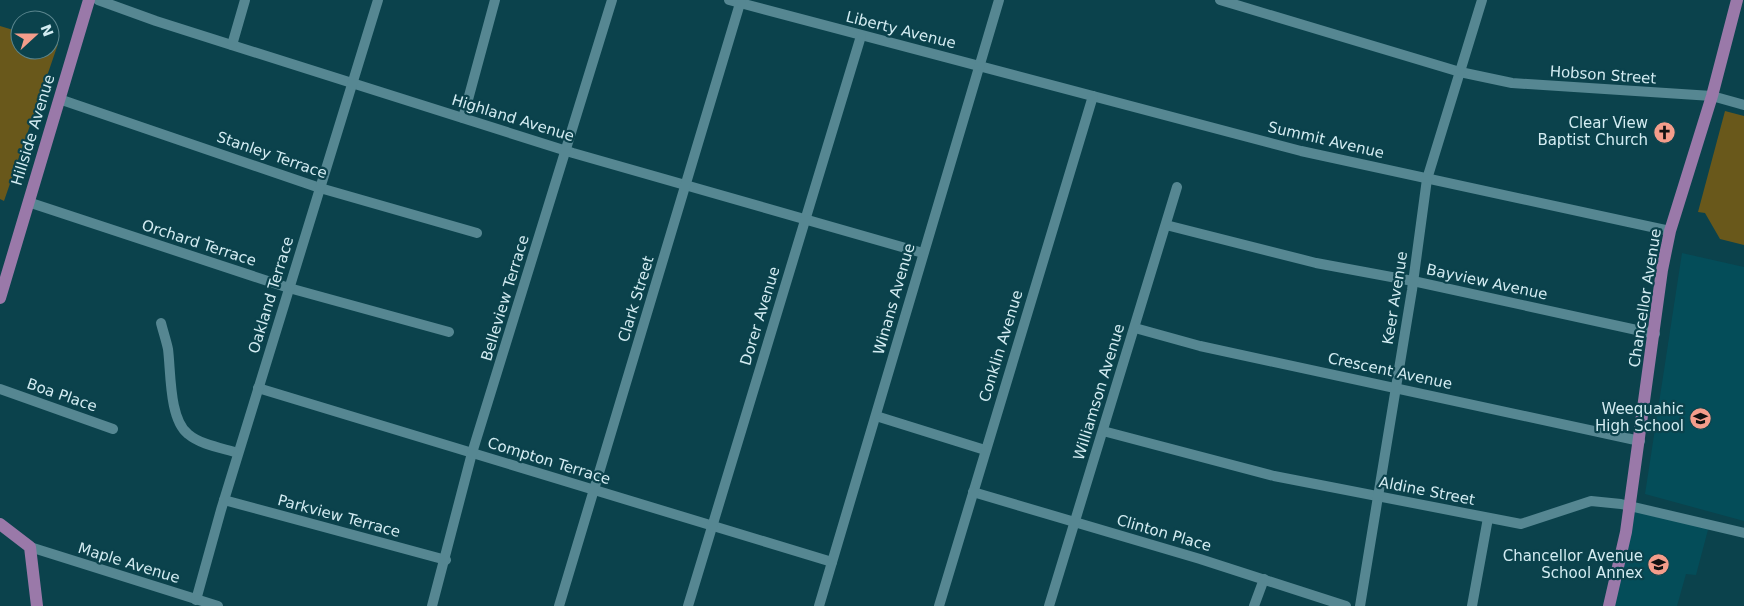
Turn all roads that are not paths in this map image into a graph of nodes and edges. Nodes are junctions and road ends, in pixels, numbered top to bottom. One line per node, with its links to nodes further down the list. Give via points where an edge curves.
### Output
1 (89, 0): 21 (main road, Hillside Avenue)
2 (98, 0): 15 (street, Highland Avenue)
3 (245, 0): 15 (street)
4 (378, 0): 18 (street, Oakland Terrace)
5 (496, 0): 23 (street)
6 (612, 0): 24 (street, Belleview Terrace)
7 (729, 0): 12 (street, Liberty Avenue)
8 (998, 0): 16 (street, Winans Avenue)
9 (1220, 0): 13 (street, Hobson Street)
10 (1482, 0): 17 (street, Keer Avenue)
11 (1737, 0): 20 (main road, Chancellor Avenue)
12 (741, 2): 14 (street, Liberty Avenue); 26 (street, Clark Street)
13 (1237, 2): 17 (street, Hobson Street)
14 (861, 36): 16 (street, Liberty Avenue); 30 (street, Dorer Avenue)
15 (232, 45): 18 (street, Highland Avenue)
16 (979, 64): 19 (street, Summit Avenue); 34 (street, Winans Avenue)
17 (1460, 72): 20 (street, Hobson Street, via 1512,84); 25 (street, Keer Avenue)
18 (352, 83): 23 (street, Highland Avenue); 28 (street, Oakland Terrace)
19 (1093, 96): 25 (street, Summit Avenue, via 1301,151); 49 (street, Conklin Avenue)
20 (1712, 96): 22 (street, Hobson Street); 32 (main road, Chancellor Avenue)
21 (59, 99): 28 (street, Stanley Terrace); 29 (main road, Hillside Avenue)
22 (1744, 105)
23 (463, 118): 24 (street, Highland Avenue)
24 (564, 150): 26 (street, Highland Avenue); 51 (street, Belleview Terrace, via 552,199)
25 (1427, 178): 32 (street, Summit Avenue); 35 (street, Keer Avenue)
26 (686, 185): 30 (street, Highland Avenue); 52 (street, Clark Street)
27 (1177, 187): 31 (street, Williamson Avenue)
28 (320, 188): 33 (street, Stanley Terrace); 36 (street, Oakland Terrace)
29 (28, 202): 36 (street, Orchard Terrace); 37 (main road, Hillside Avenue)
30 (805, 219): 34 (street, Highland Avenue); 60 (street, Dorer Avenue)
31 (1166, 226): 35 (street, Bayview Avenue, via 1316,262); 39 (street, Williamson Avenue)
32 (1670, 231): 41 (main road, Chancellor Avenue)
33 (477, 233)
34 (923, 253): 45 (street, Winans Avenue)
35 (1413, 281): 41 (street, Bayview Avenue); 43 (street, Keer Avenue)
36 (289, 288): 40 (street, Orchard Terrace); 42 (street, Oakland Terrace)
37 (0, 298)
38 (161, 323): 50 (street, via 175,411 180,423 186,433 198,440)
39 (1135, 328): 43 (street, Crescent Avenue, via 1200,346); 47 (street, Williamson Avenue)
40 (449, 332)
41 (1655, 334): 48 (main road, Chancellor Avenue)
42 (258, 388): 50 (street, Oakland Terrace); 51 (street, Compton Terrace)
43 (1396, 388): 48 (street, Crescent Avenue); 54 (street, Keer Avenue)
44 (0, 389): 46 (street, Boa Place)
45 (876, 416): 49 (street); 64 (street, Winans Avenue)
46 (113, 429)
47 (1103, 431): 54 (street, Aldine Street, via 1274,476); 59 (street, Williamson Avenue)
48 (1640, 441): 56 (main road, Chancellor Avenue)
49 (985, 450): 53 (street, Conklin Avenue)
50 (238, 453): 55 (street, Oakland Terrace)
51 (472, 453): 52 (street, Compton Terrace); 63 (street, Belleview Terrace)
52 (593, 490): 60 (street, Compton Terrace); 70 (street, Clark Street)
53 (973, 492): 59 (street, Clinton Place); 73 (street, Conklin Avenue)
54 (1378, 496): 57 (street, Aldine Street); 77 (street, Keer Avenue)
55 (224, 500): 63 (street, Parkview Terrace); 66 (street, Oakland Terrace)
56 (1630, 506): 57 (street, Aldine Street, via 1591,501 1521,524); 61 (street, Aldine Street); 79 (main road, Chancellor Avenue)
57 (1488, 518): 78 (street)
58 (0, 524): 62 (main road)
59 (1075, 524): 65 (street, Clinton Place); 74 (street, Williamson Avenue)
60 (712, 526): 64 (street, Compton Terrace); 71 (street, Dorer Avenue)
61 (1744, 533)
62 (30, 547): 66 (street, Maple Avenue); 67 (main road)
63 (446, 560): 69 (street, Belleview Terrace)
64 (832, 562): 72 (street, Winans Avenue)
65 (1264, 579): 75 (street); 76 (street, Clinton Place)
66 (196, 600): 68 (street, Maple Avenue)
67 (37, 606)
68 (218, 606)
69 (432, 606)
70 (559, 606)
71 (688, 606)
72 (819, 606)
73 (939, 606)
74 (1049, 606)
75 (1254, 606)
76 (1346, 606)
77 (1360, 606)
78 (1472, 606)
79 (1609, 606)

